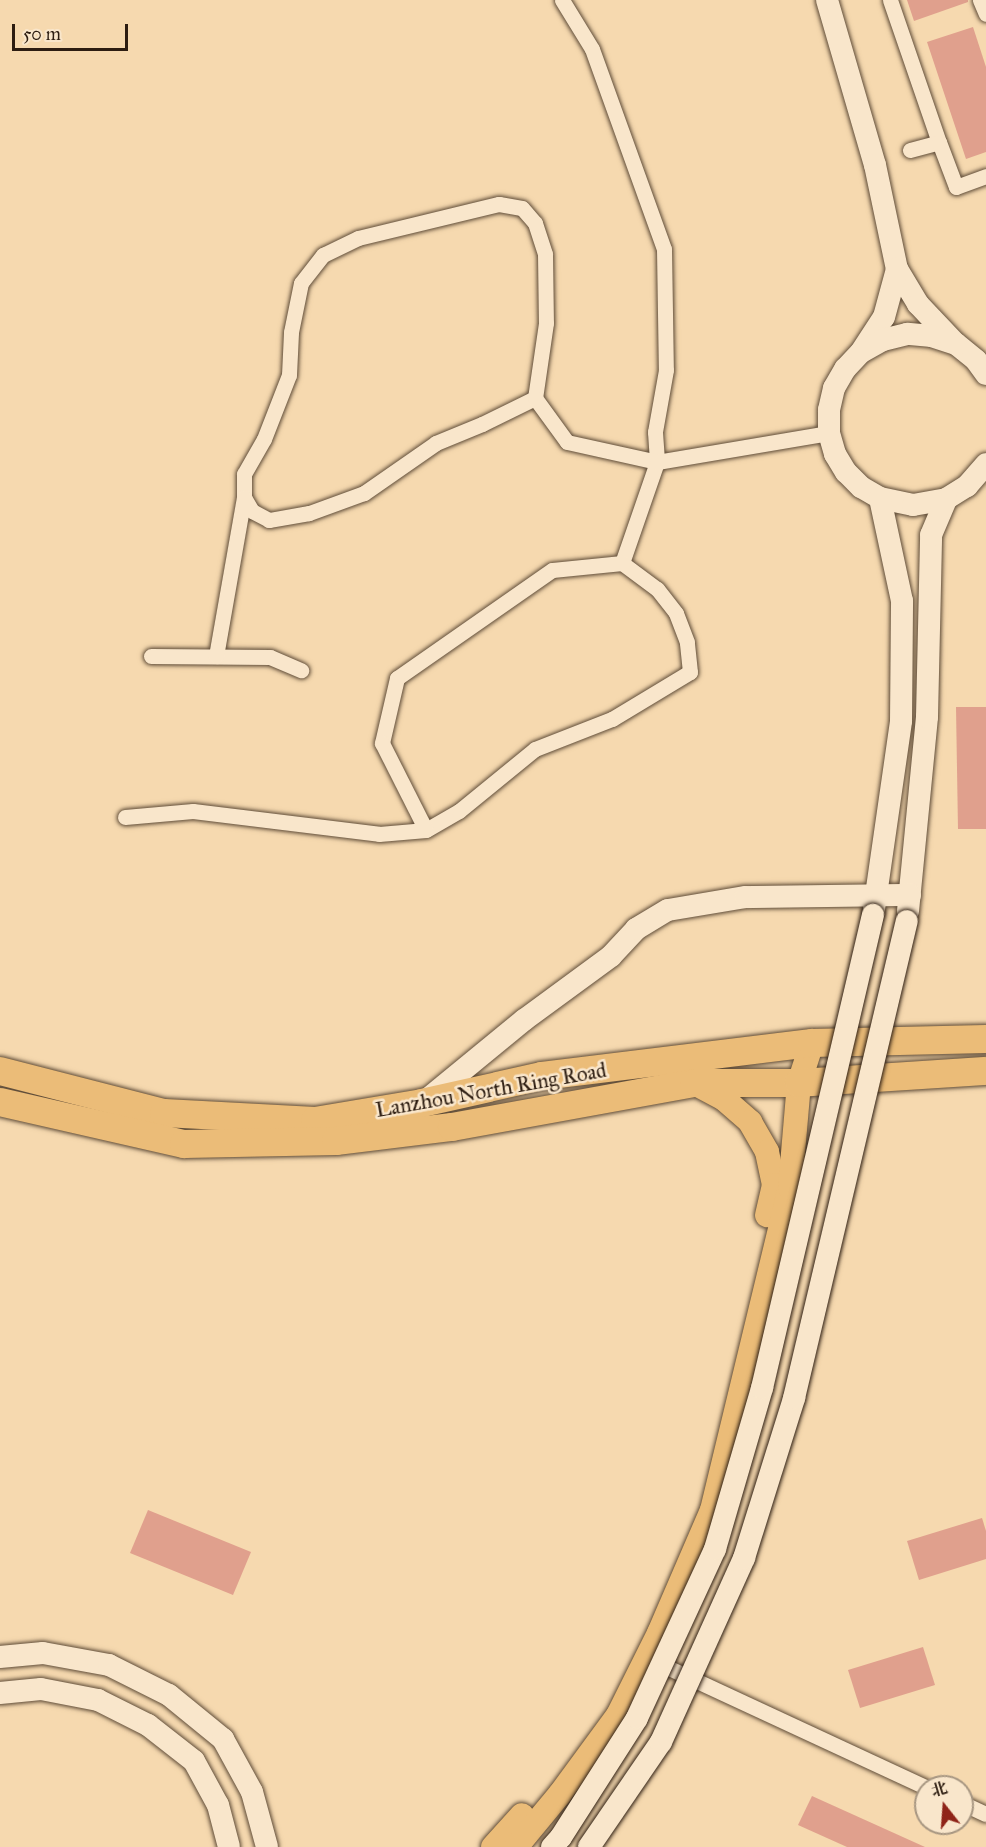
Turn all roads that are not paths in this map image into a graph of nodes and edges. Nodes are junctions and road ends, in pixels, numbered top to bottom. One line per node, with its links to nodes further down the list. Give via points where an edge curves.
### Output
1 (562, 0): 15 (street, via 592,49 664,249 666,370 656,432)
2 (827, 0): 9 (main road, via 875,165)
3 (890, 0): 6 (street)
4 (980, 0): 5 (street)
5 (986, 14)
6 (939, 142): 7 (street); 8 (street, via 956,188)
7 (910, 150)
8 (986, 176)
9 (897, 269): 10 (main road, via 918,304); 11 (main road, via 884,317)
10 (956, 344): 11 (main road, via 932,336 907,334 883,340); 12 (main road)
11 (861, 352): 14 (main road, via 834,388)
12 (986, 374)
13 (535, 398): 15 (street, via 567,442); 17 (street, via 436,442 364,493 309,513 269,520 252,511); 17 (street, via 546,323 545,254 535,223 522,208 499,204 358,238 323,255 301,283 291,332 290,375 264,439 244,474)
14 (829, 433): 15 (street); 18 (main road, via 846,472)
15 (657, 462): 20 (street)
16 (986, 464): 19 (main road, via 967,486)
17 (244, 497): 22 (street)
18 (880, 498): 19 (main road, via 913,505); 27 (main road, via 902,601 902,710)
19 (946, 499): 26 (main road, via 931,535 927,717)
20 (622, 563): 25 (street, via 552,570 397,678 382,743); 25 (street, via 657,589 676,613 687,642 690,672 612,719 535,749 459,811)
21 (151, 656): 22 (street)
22 (216, 656): 23 (street, via 270,657)
23 (301, 670)
24 (125, 817): 25 (street, via 193,811 379,834)
25 (426, 830)
26 (910, 895): 27 (main road); 45 (main road, bridge, via 794,1398 744,1558 661,1742)
27 (875, 904): 35 (main road, via 746,897 668,910 636,929 611,956); 44 (main road, bridge, via 762,1388 715,1549 638,1718)
28 (986, 1039): 29 (highway, Lanzhou North Ring Road)
29 (812, 1043): 33 (main road); 35 (highway, Lanzhou North Ring Road, via 542,1076)
30 (0, 1071): 35 (highway, Lanzhou North Ring Road, via 164,1113 315,1120)
31 (986, 1071): 33 (highway, Lanzhou North Ring Road)
32 (694, 1083): 33 (highway, Lanzhou North Ring Road); 34 (highway, Lanzhou North Ring Road, via 452,1127 336,1141 184,1144); 42 (main road, via 724,1099 750,1122 767,1152 774,1185 696,1505 644,1627 604,1707 548,1785)
33 (799, 1083): 37 (main road, via 790,1188 712,1510)
34 (0, 1102)
35 (422, 1103)
36 (0, 1657): 41 (main road, via 43,1653 109,1665 169,1695 223,1739 252,1792)
37 (647, 1658): 39 (street); 43 (main road, via 618,1715 561,1794)
38 (0, 1693): 40 (main road, via 41,1689 98,1700 147,1725 194,1761 218,1805)
39 (914, 1781)
40 (229, 1847)
41 (267, 1847)
42 (493, 1847)
43 (516, 1847)
44 (552, 1847)
45 (589, 1847)

